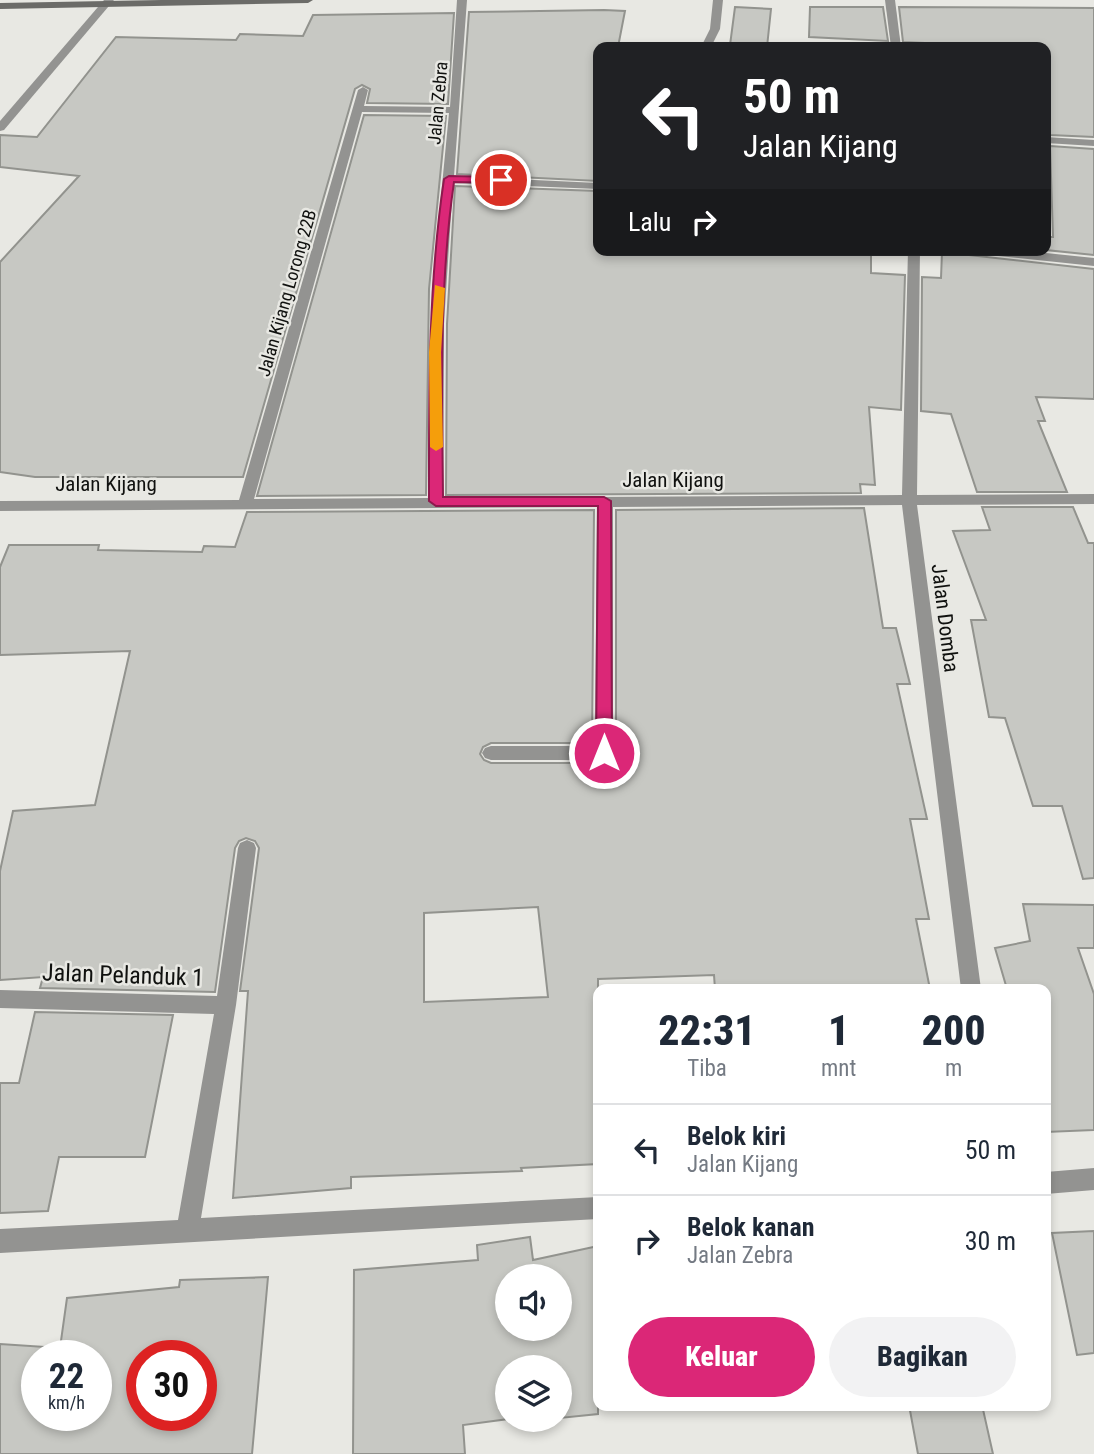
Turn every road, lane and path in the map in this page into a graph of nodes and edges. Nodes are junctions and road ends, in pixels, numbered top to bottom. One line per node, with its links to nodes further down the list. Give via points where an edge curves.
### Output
1 (308, 0): 5 (main road)
2 (462, 0): 11 (street, Jalan Zebra)
3 (718, 0): 7 (street)
4 (890, 0): 8 (street)
5 (108, 1): 6 (main road); 12 (street)
6 (0, 6)
7 (708, 42)
8 (894, 42)
9 (363, 90): 10 (street, Jalan Kijang Lorong 22B)
10 (358, 109): 11 (street); 24 (street, Jalan Kijang Lorong 22B)
11 (455, 110): 15 (street, Jalan Zebra)
12 (0, 128)
13 (1051, 139): 14 (street)
14 (1094, 143)
15 (449, 179): 16 (street); 22 (street, Jalan Zebra, via 435,352)
16 (593, 186)
17 (914, 256): 20 (street, Jalan Domba)
18 (1036, 256): 19 (street)
19 (1094, 262)
20 (909, 499): 21 (street, Jalan Kijang); 23 (street, Jalan Kijang); 28 (street, Jalan Domba)
21 (1094, 499)
22 (436, 501): 23 (street, Jalan Kijang); 24 (street, Jalan Kijang)
23 (604, 501): 26 (street, via 604,753)
24 (245, 505): 25 (street, Jalan Kijang)
25 (0, 506)
26 (491, 753)
27 (247, 848): 30 (street)
28 (970, 984)
29 (0, 999): 30 (street, Jalan Pelanduk 1)
30 (226, 1005): 34 (street, Jalan Pelanduk 1)
31 (1094, 1180): 32 (street)
32 (1051, 1183)
33 (593, 1208): 34 (street)
34 (188, 1230): 35 (street)
35 (0, 1241)

